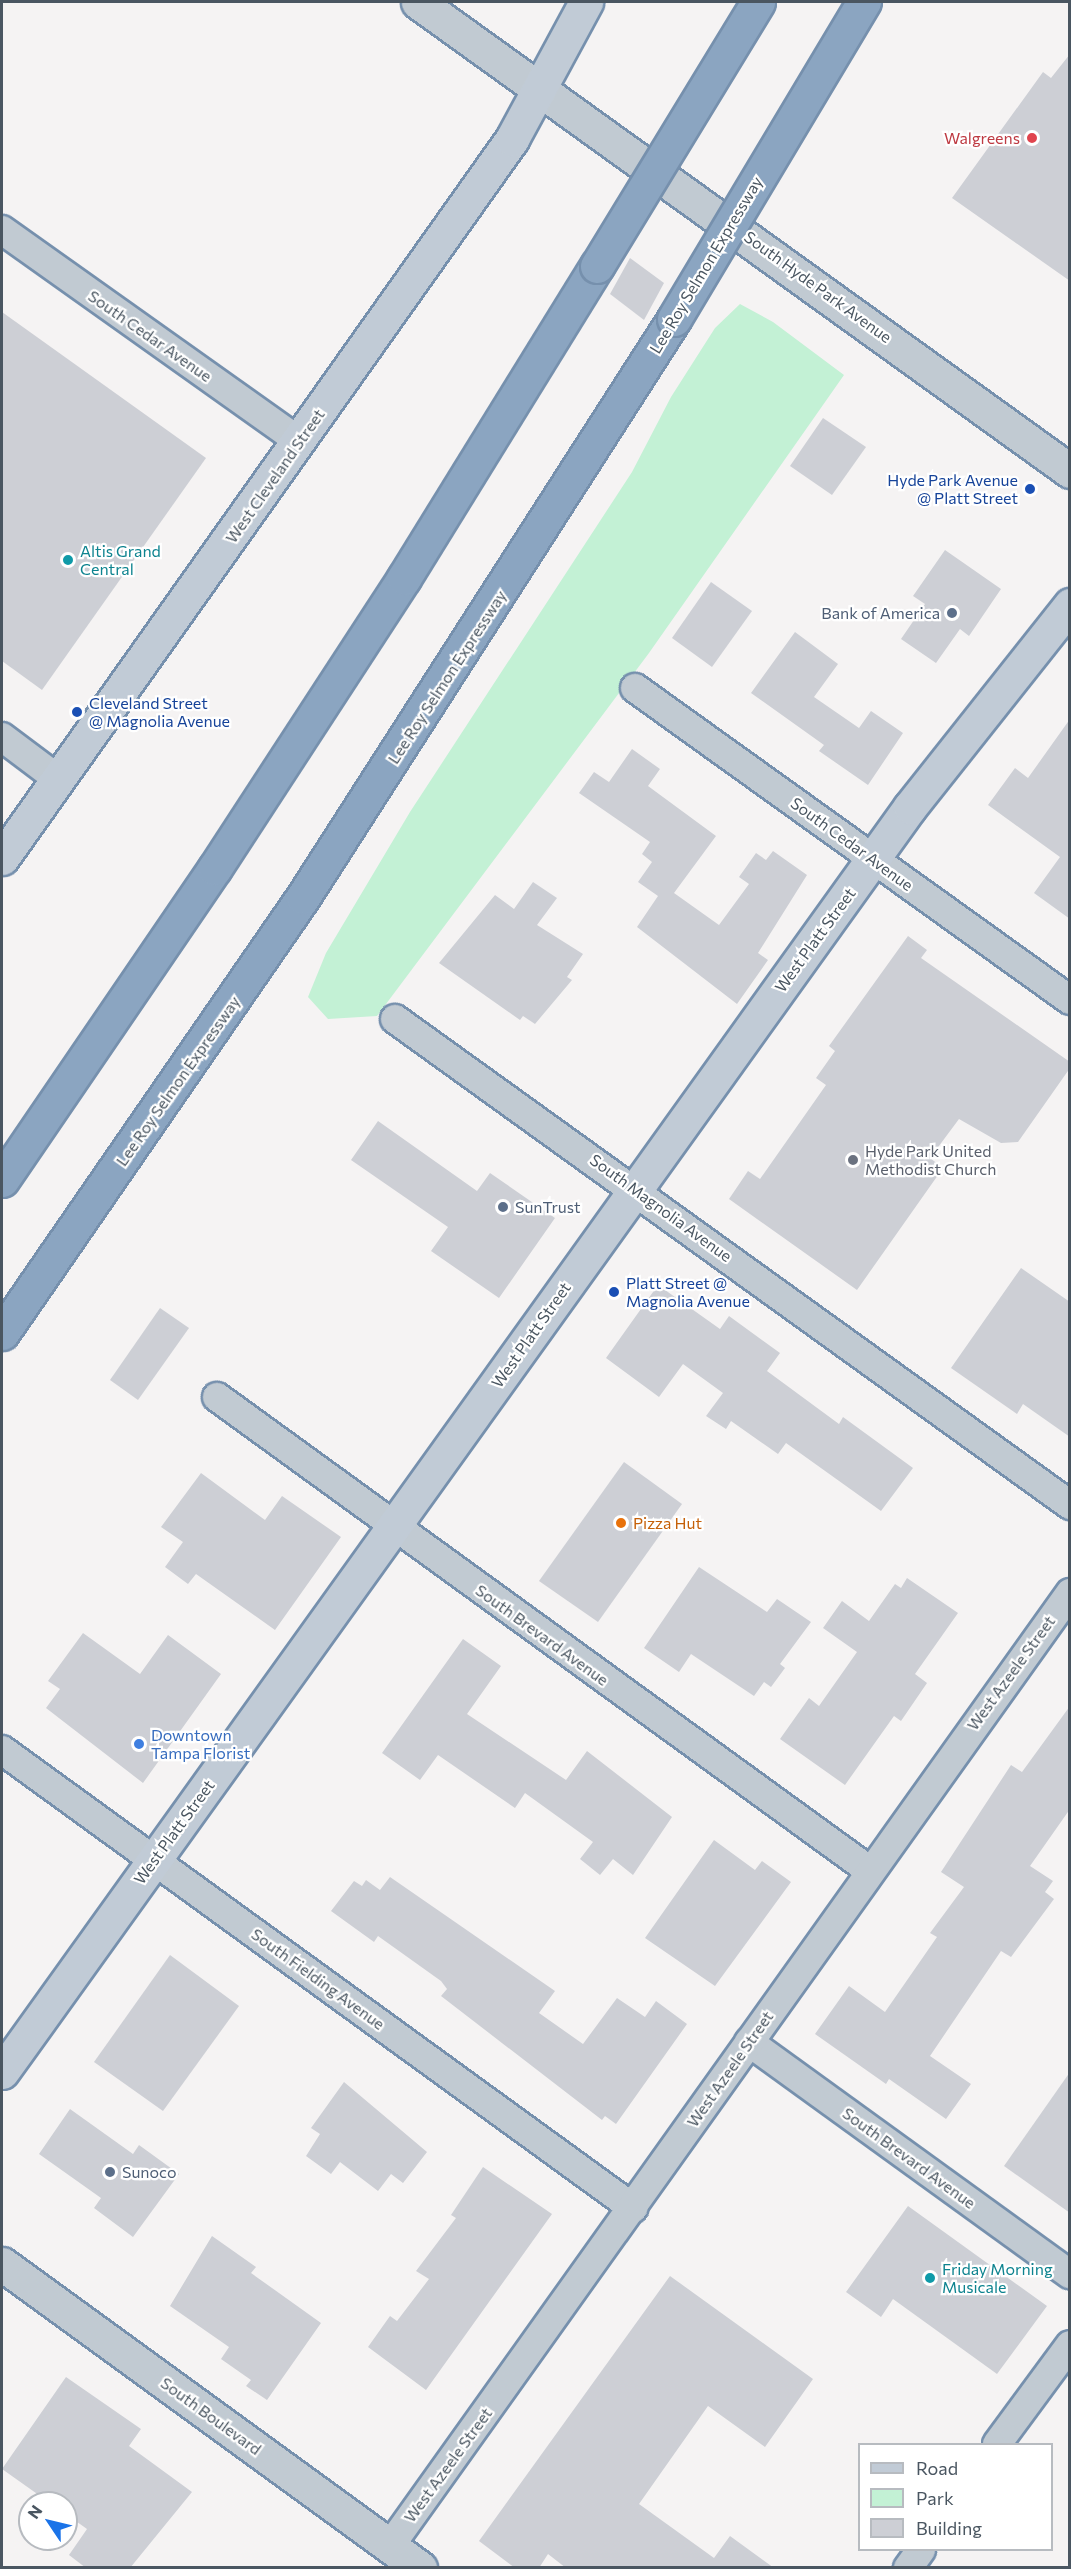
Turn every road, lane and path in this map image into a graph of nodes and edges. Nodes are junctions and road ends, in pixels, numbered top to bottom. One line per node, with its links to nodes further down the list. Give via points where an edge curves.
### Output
1 (418, 2): 5 (street, South Hyde Park Avenue)
2 (586, 2): 5 (main road, West Cleveland Street)
3 (758, 2): 17 (highway, bridge, via 404,578 228,848)
4 (864, 2): 19 (highway, Lee Roy Selmon Expressway, bridge, via 674,319 297,907)
5 (541, 89): 7 (main road, West Cleveland Street, via 512,139); 8 (street, South Hyde Park Avenue)
6 (2, 230): 7 (street, South Cedar Avenue)
7 (300, 442): 12 (main road, West Cleveland Street)
8 (1070, 471)
9 (1070, 605): 14 (main road, West Platt Street)
10 (634, 688): 14 (street, South Cedar Avenue)
11 (2, 737): 12 (street)
12 (58, 779): 13 (main road, West Cleveland Street)
13 (2, 858)
14 (873, 858): 15 (street, South Cedar Avenue); 18 (main road, West Platt Street)
15 (1070, 1000)
16 (395, 1019): 18 (street, South Magnolia Avenue)
17 (2, 1180)
18 (635, 1189): 21 (street, South Magnolia Avenue); 22 (main road, West Platt Street)
19 (2, 1333)
20 (217, 1397): 22 (street, South Brevard Avenue)
21 (1070, 1505)
22 (393, 1527): 25 (main road, West Platt Street); 26 (street, South Brevard Avenue)
23 (1070, 1593): 26 (street, West Azeele Street)
24 (2, 1750): 25 (street, South Fielding Avenue)
25 (153, 1860): 28 (main road, West Platt Street); 29 (street, South Fielding Avenue)
26 (869, 1870): 27 (street, West Azeele Street)
27 (749, 2042): 29 (street, West Azeele Street); 31 (street, South Brevard Avenue)
28 (2, 2072)
29 (633, 2208): 34 (street, West Azeele Street)
30 (2, 2264): 34 (street, South Boulevard)
31 (1070, 2274)
32 (1070, 2345): 33 (street)
33 (998, 2443)
34 (390, 2546): 36 (street, South Boulevard)
35 (920, 2551): 37 (street)
36 (420, 2568)
37 (908, 2568)

